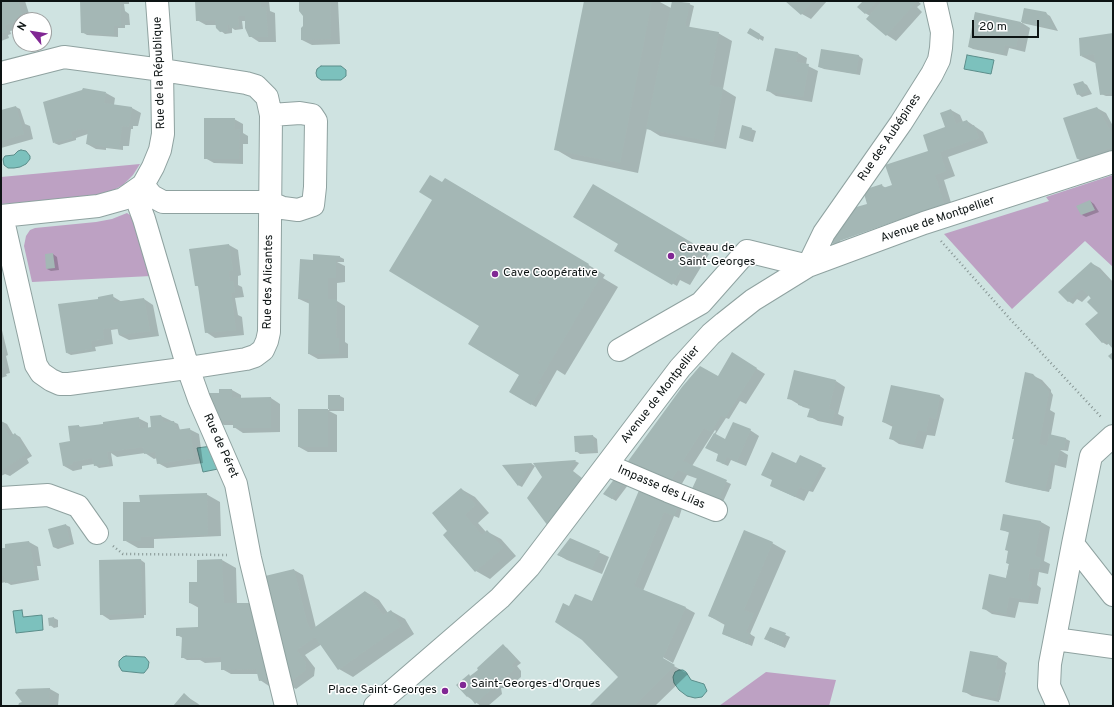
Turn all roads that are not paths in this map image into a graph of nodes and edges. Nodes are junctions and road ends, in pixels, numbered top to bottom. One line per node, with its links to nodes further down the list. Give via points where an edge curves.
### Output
1 (157, 1): 3 (street, Rue de la République)
2 (935, 1): 10 (street, Rue des Aubépines, via 942,32 939,60 901,123 824,233)
3 (162, 70): 4 (street, Rue des Alicantes, via 64,57); 5 (street, Rue des Alicantes, via 256,86 267,97); 7 (street, Rue de la République, via 163,134 160,150 154,167)
4 (1, 73)
5 (271, 114): 8 (street, Rue des Alicantes); 8 (street, via 300,113 312,116 316,121 315,188 313,205 298,210 283,208)
6 (1113, 162): 10 (street, Avenue de Montpellier, via 924,223)
7 (139, 188): 8 (street, via 163,202); 9 (street, via 123,199 98,206); 12 (street, Rue de Péret, via 144,219)
8 (269, 202): 12 (street, Rue des Alicantes, via 269,332 263,350 246,359)
9 (2, 216): 12 (street, Rue des Alicantes, via 36,365 42,373 60,384 69,384)
10 (808, 266): 11 (street, via 747,252 701,303); 14 (street, Avenue de Montpellier, via 753,300 711,334 680,368)
11 (619, 350)
12 (188, 368): 22 (street, Rue de Péret, via 236,484)
13 (1108, 427): 18 (street, via 1091,456)
14 (607, 465): 16 (street, Impasse des Lilas); 23 (street, Avenue de Montpellier, via 529,567 500,598)
15 (1, 498): 17 (street, via 48,495 78,506)
16 (716, 510)
17 (97, 533)
18 (1073, 544): 19 (street); 20 (street)
19 (1113, 595)
20 (1055, 639): 21 (street); 24 (street, via 1049,686)
21 (1113, 647)
22 (286, 706)
23 (375, 706)
24 (1058, 706)

